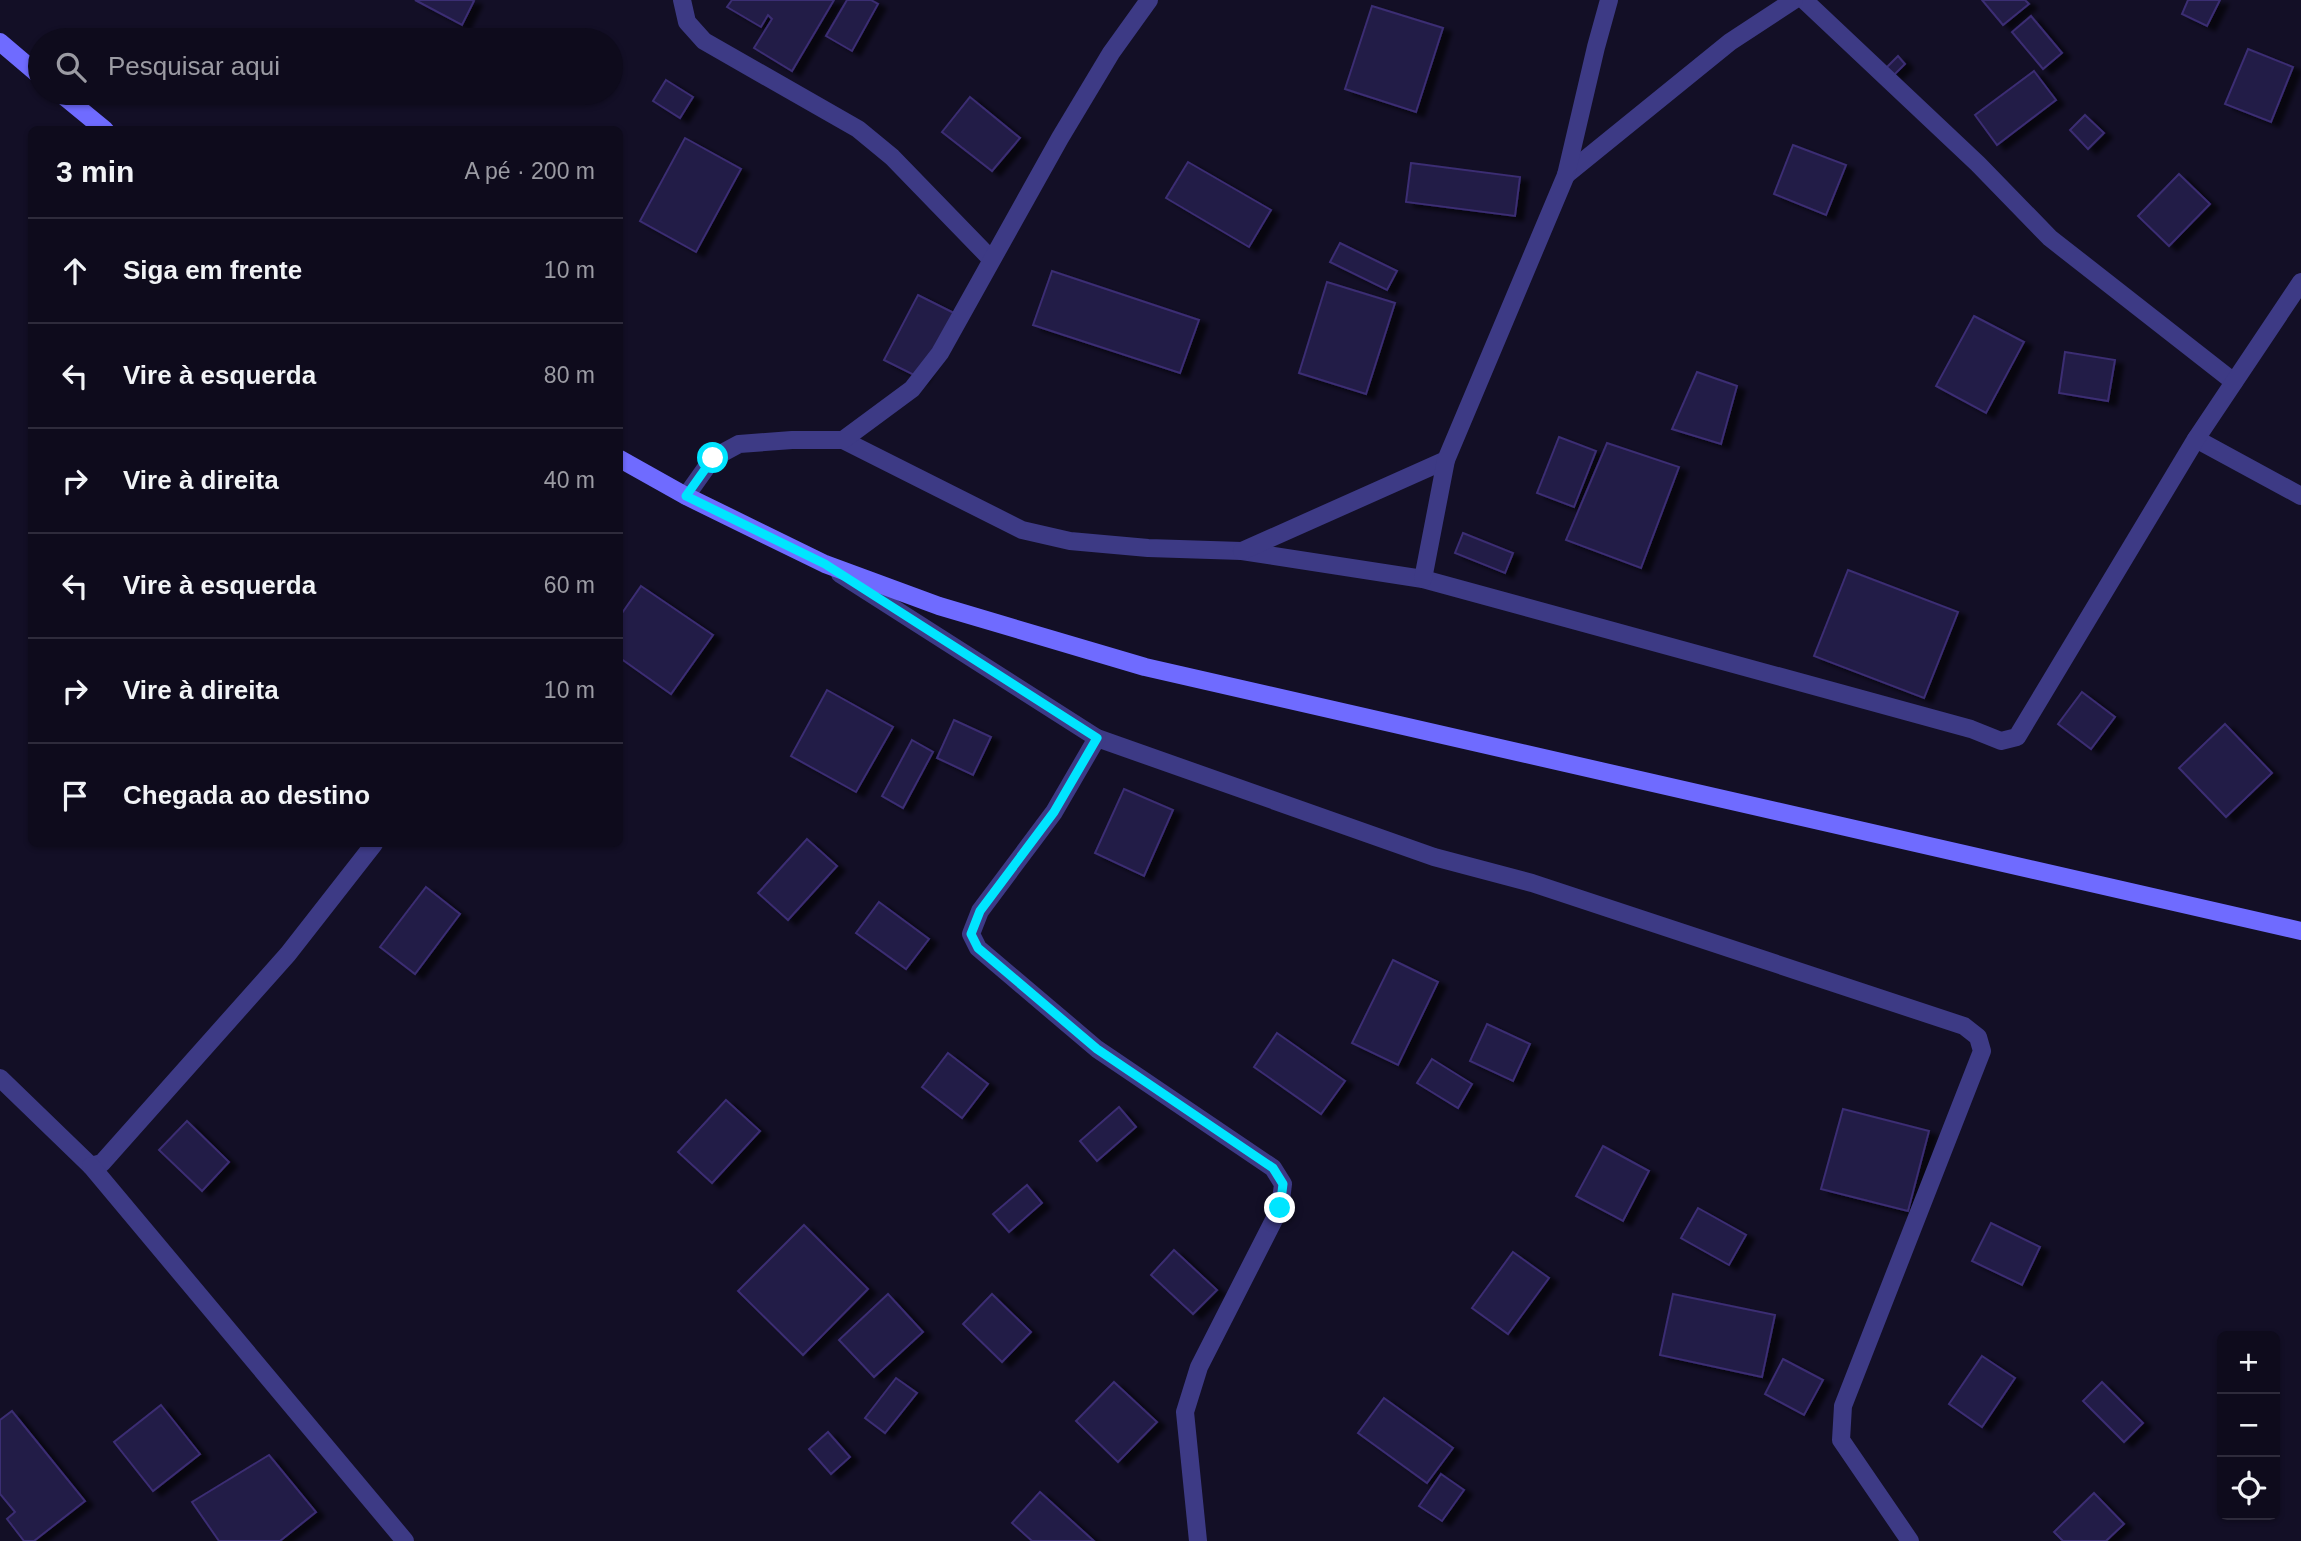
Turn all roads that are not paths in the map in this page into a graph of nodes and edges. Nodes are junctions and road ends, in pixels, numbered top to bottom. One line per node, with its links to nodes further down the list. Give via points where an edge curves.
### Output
1 (682, 0): 11 (street, via 687,22 704,41 858,129 892,157)
2 (1149, 0): 11 (street, via 1111,53)
3 (1609, 0): 10 (street)
4 (1794, 0): 10 (street, via 1730,42)
5 (1804, 0): 13 (street, via 1979,164 2050,238)
6 (0, 42): 7 (main road)
7 (28, 66)
8 (75, 105): 9 (main road)
9 (100, 126)
10 (1566, 175): 16 (street)
11 (991, 259): 15 (street, via 940,353 912,389)
12 (2301, 282): 13 (street)
13 (2234, 382): 14 (street)
14 (2196, 439): 19 (street); 22 (street, via 2017,737 2001,741)
15 (843, 440): 18 (street, via 740,444 713,458); 20 (street, via 1022,530 1070,541)
16 (1446, 460): 20 (street); 22 (street)
17 (623, 461): 18 (main road)
18 (686, 496): 21 (main road)
19 (2301, 496)
20 (1242, 551): 22 (street)
21 (825, 564): 23 (street); 25 (main road, via 939,606 1144,667)
22 (1423, 579)
23 (1097, 738): 29 (street, via 1054,812 980,911 971,934 978,948 1097,1049 1273,1168 1283,1184 1280,1208 1199,1367 1185,1412); 30 (street, via 1434,857 1532,883 1964,1026 1978,1037 1982,1051 1843,1406 1841,1440)
24 (372, 847): 27 (street, via 289,954 102,1163)
25 (2301, 931)
26 (0, 1078): 27 (street)
27 (91, 1166): 28 (street)
28 (405, 1541)
29 (1198, 1541)
30 (1910, 1541)

